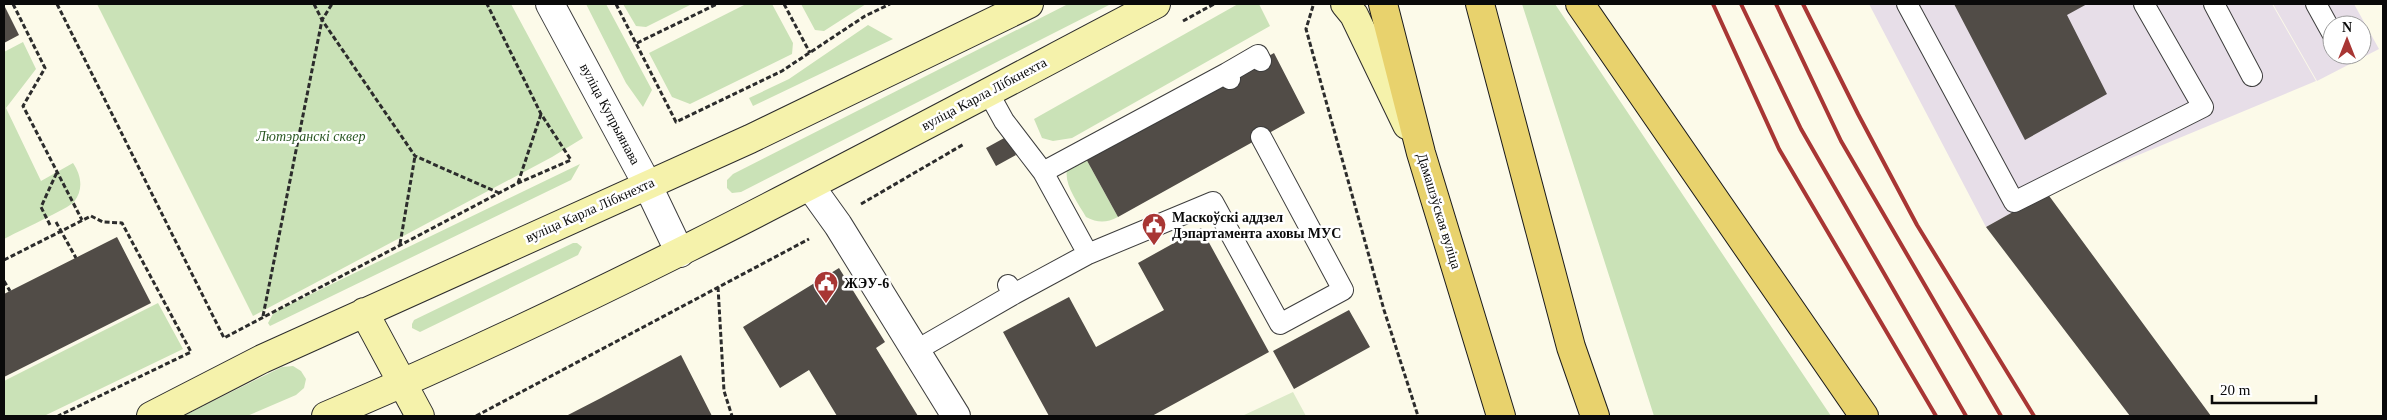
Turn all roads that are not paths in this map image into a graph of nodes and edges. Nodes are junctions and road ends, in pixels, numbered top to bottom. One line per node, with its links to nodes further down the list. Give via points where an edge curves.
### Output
1 (550, 4): 19 (street, вуліца Купрыянава)
2 (1030, 4): 19 (main road, вуліца Карла Лібкнехта, via 750,139)
3 (1156, 4): 14 (main road, вуліца Карла Лібкнехта)
4 (1346, 4): 17 (main road)
5 (1383, 4): 17 (main road, Дамашэўская вуліца)
6 (1480, 4): 31 (main road, via 1571,347)
7 (1580, 4): 32 (main road)
8 (1907, 4): 9 (lane, via 2014,202 2203,107)
9 (2144, 4)
10 (2214, 4): 13 (lane)
11 (2316, 4): 12 (lane)
12 (2322, 15)
13 (2252, 76)
14 (988, 92): 18 (lane, via 1004,121); 20 (main road, вуліца Карла Лібкнехта)
15 (1173, 105): 18 (lane)
16 (1261, 137): 22 (lane, via 1343,290 1280,324 1213,202)
17 (1421, 153): 30 (main road, Дамашэўская вуліца)
18 (1043, 172): 22 (lane)
19 (648, 184): 21 (street, вуліца Купрыянава); 23 (main road, вуліца Карла Лібкнехта)
20 (810, 186): 21 (main road, вуліца Карла Лібкнехта); 24 (street, via 838,225)
21 (680, 253): 25 (main road, вуліца Карла Лібкнехта)
22 (1088, 254): 24 (lane, via 1011,290)
23 (364, 312): 25 (main road); 26 (main road, вуліца Карла Лібкнехта, via 262,359)
24 (915, 351): 29 (street)
25 (403, 384): 27 (main road, вуліца Карла Лібкнехта); 28 (main road)
26 (151, 416)
27 (326, 416)
28 (420, 416)
29 (956, 416)
30 (1501, 416)
31 (1595, 416)
32 (1864, 416)

